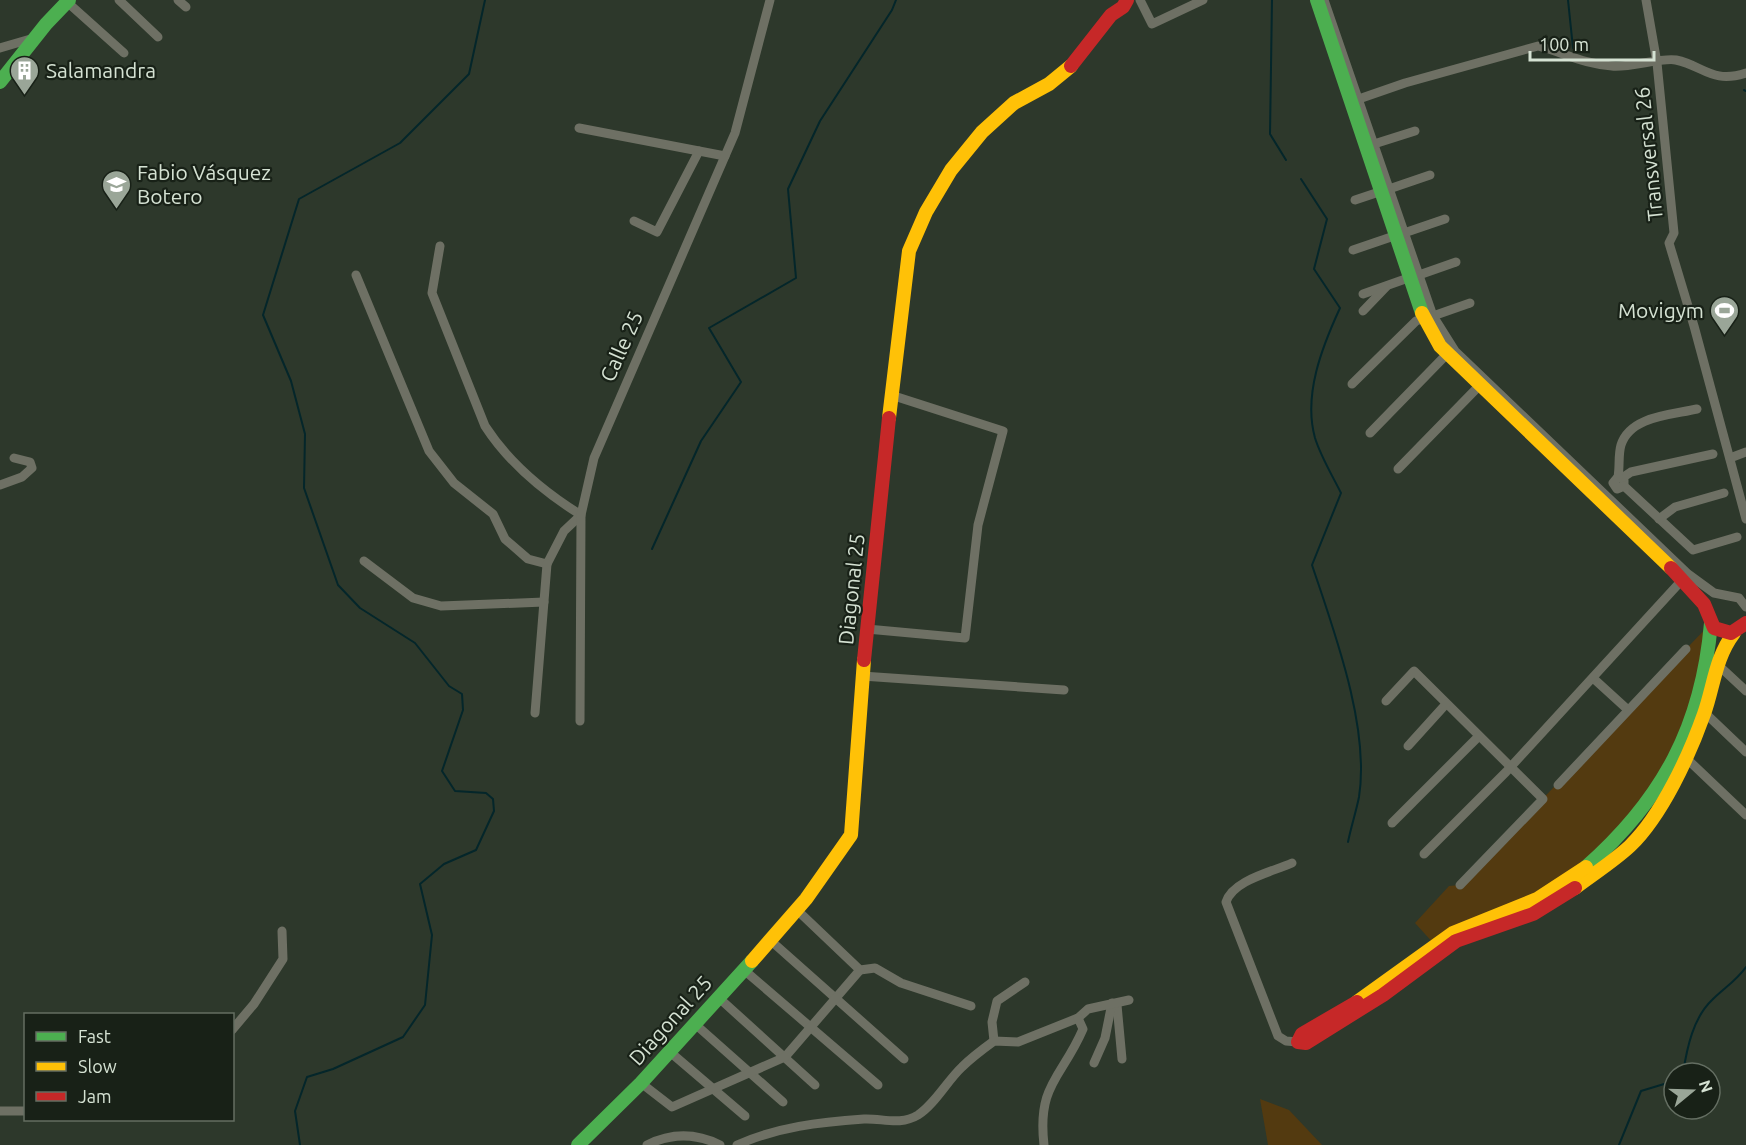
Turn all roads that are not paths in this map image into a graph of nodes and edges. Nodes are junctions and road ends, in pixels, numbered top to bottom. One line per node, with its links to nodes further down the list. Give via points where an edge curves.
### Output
1 (118, 0): 15 (street)
2 (178, 0): 13 (street)
3 (770, 0): 27 (street, Calle 25, via 735,133)
4 (1112, 0): 14 (street)
5 (1127, 0): 14 (street, Diagonal 25)
6 (1140, 0): 12 (street, via 1152,24)
7 (1203, 0): 12 (street)
8 (1317, 0): 22 (street)
9 (1324, 0): 22 (street)
10 (1646, 0): 19 (street, Transversal 26)
11 (68, 1): 16 (street); 18 (street)
12 (1185, 4)
13 (186, 7)
14 (1111, 15): 47 (street, Diagonal 25, via 1065,72 1013,104 985,131 944,182 909,251)
15 (158, 37)
16 (34, 38): 17 (street); 21 (street)
17 (0, 48)
18 (124, 53)
19 (1657, 63): 20 (street, via 1673,59 1710,75); 22 (street, via 1584,63 1538,46); 53 (street, Transversal 26, via 1674,233 1669,243)
20 (1746, 73)
21 (0, 82)
22 (1355, 100): 25 (street); 29 (street)
23 (579, 128): 26 (street)
24 (1415, 131): 25 (street)
25 (1374, 144): 29 (street)
26 (699, 151): 27 (street); 32 (street, via 657,232)
27 (724, 156): 59 (street, Calle 25, via 594,458)
28 (1430, 175): 29 (street)
29 (1385, 190): 30 (street); 33 (street)
30 (1355, 200)
31 (1445, 219): 33 (street)
32 (634, 222)
33 (1401, 234): 35 (street); 38 (street)
34 (440, 246): 59 (street, via 432,293 485,426 495,442 545,492)
35 (1353, 250)
36 (1456, 262): 38 (street)
37 (356, 275): 64 (street, via 429,451 453,483 493,514 506,539 528,559)
38 (1415, 276): 39 (street); 43 (street)
39 (1387, 285): 40 (street); 42 (street)
40 (1363, 294)
41 (1470, 303): 43 (street)
42 (1363, 311)
43 (1429, 317): 44 (street); 45 (street, via 1416,321); 58 (street, via 1455,351)
44 (1447, 354): 46 (street); 49 (street)
45 (1352, 384)
46 (1480, 385): 54 (street); 65 (street)
47 (891, 395): 71 (street, Diagonal 25); 71 (street, via 1003,431 978,525 965,638)
48 (1697, 409): 55 (street, via 1631,426 1620,447)
49 (1370, 434)
50 (1746, 452): 53 (street)
51 (1713, 454): 55 (street, via 1631,472)
52 (14, 458): 56 (street, via 30,462 32,468 22,477)
53 (1730, 458): 61 (street, Transversal 26)
54 (1398, 469)
55 (1620, 482): 58 (street); 60 (street)
56 (0, 484)
57 (1724, 493): 60 (street, via 1675,507)
58 (1608, 496): 66 (street, via 1689,574 1708,590)
59 (581, 515): 64 (street, via 564,531); 83 (street, Calle 25)
60 (1659, 519): 62 (street, via 1693,550)
61 (1746, 519)
62 (1737, 537)
63 (364, 561): 67 (street, via 413,598 441,606)
64 (547, 564): 67 (street)
65 (1683, 579): 69 (street, via 1702,600); 75 (street)
66 (1724, 595): 68 (street, via 1738,598); 69 (street, via 1713,603)
67 (544, 602): 82 (street)
68 (1746, 607)
69 (1710, 619): 70 (street, via 1723,633); 93 (street, via 1699,697 1678,754)
70 (1742, 628): 73 (street, via 1722,647)
71 (867, 629): 74 (street, Diagonal 25)
72 (1686, 649): 80 (street)
73 (1716, 663): 77 (street); 81 (street)
74 (862, 676): 76 (street); 96 (street, Diagonal 25, via 851,835)
75 (1593, 678): 80 (street); 88 (street)
76 (1064, 690)
77 (1746, 691)
78 (1386, 701): 79 (street, via 1414,671)
79 (1446, 704): 84 (street); 85 (street)
80 (1627, 709): 89 (street)
81 (1704, 712): 86 (street); 87 (street)
82 (535, 713)
83 (580, 721)
84 (1478, 737): 88 (street); 91 (street)
85 (1408, 746)
86 (1746, 752)
87 (1685, 757): 90 (street); 93 (street, via 1634,841)
88 (1510, 767): 92 (street); 95 (street, via 1543,800)
89 (1558, 784)
90 (1746, 815)
91 (1392, 823)
92 (1424, 854)
93 (1610, 854): 112 (street, via 1521,912 1475,921 1451,935 1370,994 1302,1034)
94 (1292, 863): 112 (street, via 1239,886 1228,894 1226,902 1278,1036)
95 (1460, 885)
96 (797, 910): 98 (street, Diagonal 25); 100 (street)
97 (282, 932): 109 (street, via 284,959)
98 (770, 940): 99 (street, Diagonal 25); 103 (street)
99 (744, 970): 102 (street, Diagonal 25); 110 (street)
100 (860, 970): 103 (street); 106 (street, via 875,968 901,983)
101 (1025, 982): 111 (street, via 997,1001 992,1022)
102 (719, 998): 108 (street, Diagonal 25); 114 (street)
103 (835, 999): 110 (street); 115 (street)
104 (1129, 1000): 105 (street)
105 (1114, 1003): 107 (street, via 1088,1009); 116 (street); 117 (street, via 1106,1038)
106 (971, 1006)
107 (1078, 1017): 111 (street, via 1018,1042); 131 (street, via 1083,1029 1044,1101)
108 (696, 1024): 113 (street, Diagonal 25); 118 (street)
109 (234, 1028)
110 (810, 1028): 114 (street); 121 (street)
111 (994, 1041): 130 (street, via 962,1067 919,1114 909,1119 815,1123 771,1131)
112 (1298, 1042)
113 (670, 1052): 119 (street, Diagonal 25); 122 (street)
114 (784, 1057): 118 (street); 120 (street)
115 (904, 1059)
116 (1122, 1059)
117 (1094, 1063)
118 (750, 1073): 122 (street); 123 (street)
119 (641, 1083): 122 (street, via 672,1107); 128 (street, Diagonal 25)
120 (815, 1085)
121 (878, 1085)
122 (713, 1090): 126 (street)
123 (783, 1102)
124 (0, 1111): 125 (street)
125 (24, 1111)
126 (745, 1116)
127 (648, 1144): 129 (street, via 686,1134)
128 (578, 1145)
129 (720, 1145)
130 (737, 1145)
131 (1044, 1145)

